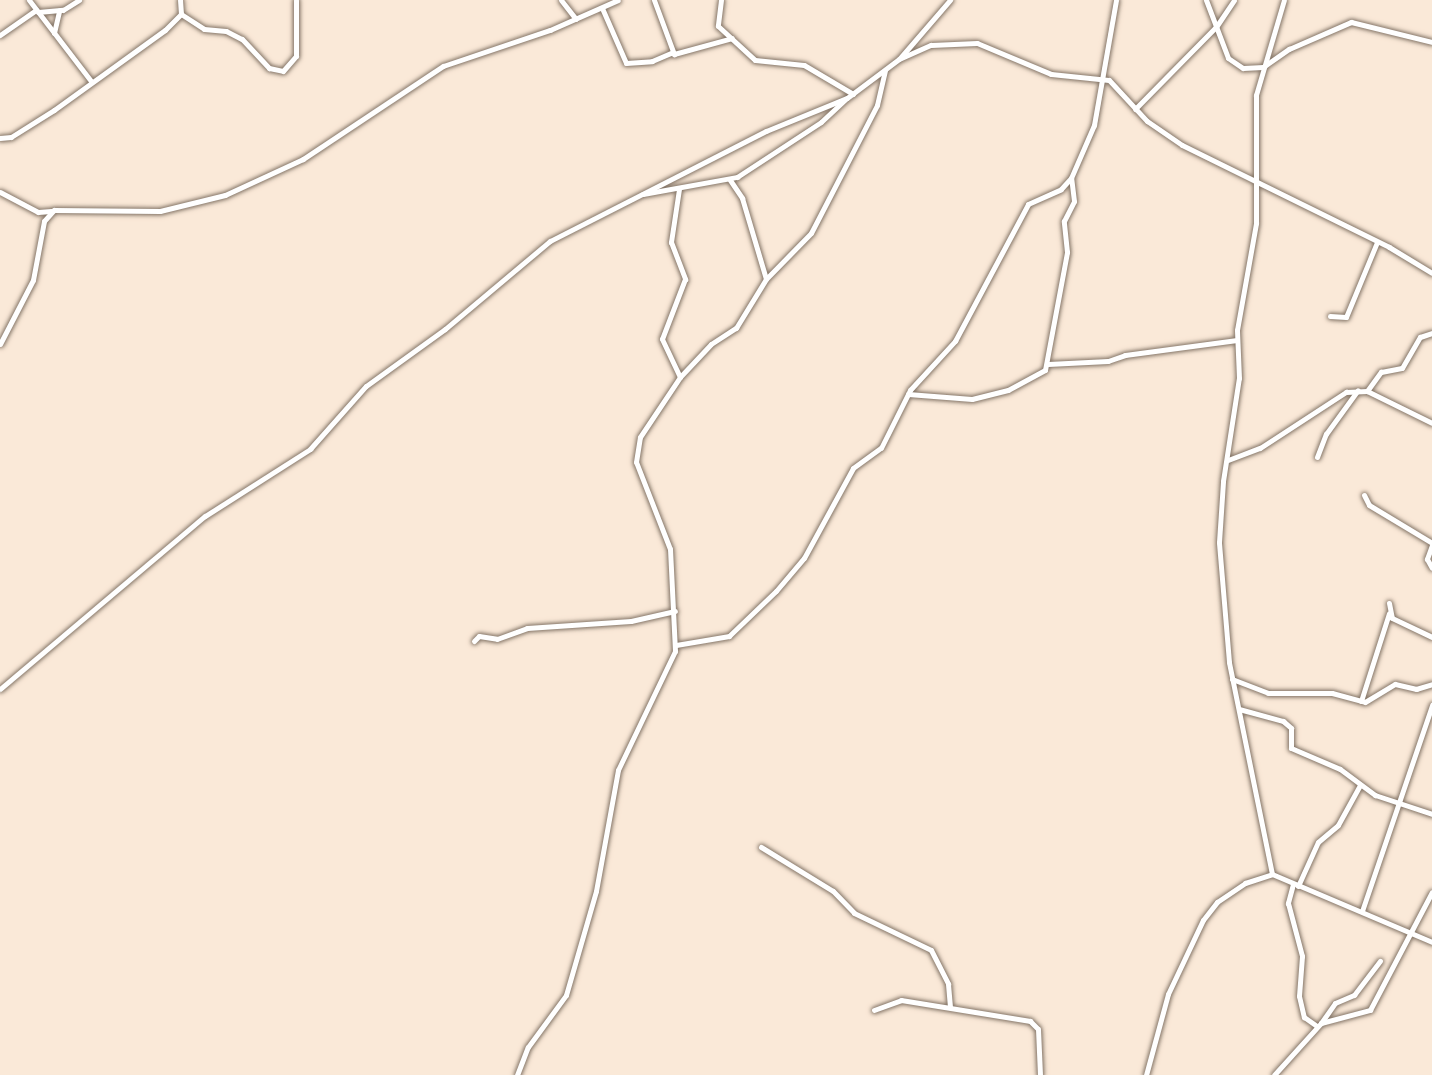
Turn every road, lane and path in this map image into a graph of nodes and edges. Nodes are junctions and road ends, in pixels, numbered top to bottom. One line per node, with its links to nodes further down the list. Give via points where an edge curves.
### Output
1 (29, 0): 15 (street)
2 (79, 0): 16 (street)
3 (180, 0): 17 (street)
4 (296, 0): 17 (street, via 296,56 283,71 269,68 243,39 226,31 204,29)
5 (561, 0): 18 (street)
6 (618, 0): 14 (street)
7 (654, 0): 24 (street)
8 (720, 0): 22 (street, via 716,21)
9 (950, 0): 25 (street)
10 (1116, 0): 28 (street)
11 (1206, 0): 19 (street)
12 (1234, 0): 19 (street)
13 (1284, 0): 26 (street)
14 (602, 8): 18 (street); 24 (street, via 626,63)
15 (37, 11): 16 (street); 20 (street); 21 (street)
16 (59, 11): 20 (street)
17 (181, 15): 29 (street)
18 (576, 19): 39 (street, via 443,66 303,159 225,195 160,211)
19 (1216, 27): 26 (street, via 1233,65); 31 (street)
20 (54, 33): 29 (street)
21 (0, 35)
22 (732, 38): 24 (street, via 689,53); 30 (street, via 762,64 804,65)
23 (1432, 42): 26 (street, via 1350,22)
24 (671, 53)
25 (899, 59): 27 (street); 28 (street, via 931,45 977,43 1051,74)
26 (1263, 66): 35 (street, via 1254,121)
27 (885, 71): 30 (street); 42 (street, via 877,104 811,233)
28 (1102, 80): 31 (street, via 1117,85); 33 (street, via 1094,125)
29 (91, 81): 32 (street, via 45,116 11,137)
30 (850, 96): 34 (street, via 821,122); 38 (street, via 766,131)
31 (1135, 109): 35 (street, via 1182,145)
32 (0, 138)
33 (1071, 178): 47 (street, via 1074,201 1064,221 1067,251); 51 (street, via 1061,189 1028,204 955,341)
34 (730, 180): 36 (street); 42 (street, via 742,198)
35 (1257, 181): 40 (street, via 1316,215); 45 (street, via 1256,223)
36 (679, 189): 38 (street); 48 (street, via 671,235 685,279 662,340)
37 (0, 192): 39 (street, via 38,212)
38 (641, 194): 66 (street, via 531,255 463,314 366,386 310,449 205,516)
39 (54, 210): 46 (street, via 44,221 33,280)
40 (1377, 242): 41 (street); 43 (street, via 1346,317)
41 (1432, 273)
42 (766, 279): 48 (street, via 736,328 710,344)
43 (1331, 316)
44 (1432, 333): 50 (street, via 1420,337 1402,368 1381,372)
45 (1237, 340): 47 (street, via 1108,361); 54 (street, via 1239,378)
46 (0, 344)
47 (1048, 364): 51 (street, via 1043,372 1008,390 972,399)
48 (680, 377): 59 (street, via 646,424 635,455 665,528)
49 (1359, 390): 50 (street); 53 (street, via 1326,434); 54 (street, via 1338,395 1267,444)
50 (1367, 391): 52 (street)
51 (908, 394): 63 (street, via 881,448 853,468 804,558 776,591 729,636 697,645)
52 (1432, 423)
53 (1317, 457)
54 (1228, 460): 64 (street, via 1219,542)
55 (1364, 495): 56 (street, via 1369,505)
56 (1432, 544): 57 (street, via 1427,559)
57 (1432, 568)
58 (1389, 603): 60 (street)
59 (675, 611): 62 (street, via 631,621 527,628 497,639 480,636); 63 (street)
60 (1389, 613): 61 (street); 67 (street)
61 (1432, 637)
62 (474, 641)
63 (676, 645): 86 (street, via 618,770 596,891 566,995 528,1047)
64 (1232, 679): 67 (street, via 1268,693 1332,693); 69 (street)
65 (1432, 684): 67 (street, via 1416,689 1395,684 1369,702)
66 (0, 689)
67 (1361, 701)
68 (1432, 705): 71 (street)
69 (1239, 709): 72 (street, via 1288,724 1291,748 1340,769); 76 (street)
70 (1432, 720): 71 (street)
71 (1425, 727): 73 (street)
72 (1360, 785): 73 (street); 77 (street, via 1338,825 1318,842)
73 (1401, 802): 74 (street); 79 (street)
74 (1432, 814)
75 (761, 847): 83 (street, via 833,891 871,923 902,933 930,950 948,984)
76 (1272, 874): 77 (street); 88 (street, via 1235,888 1203,920 1168,994)
77 (1296, 885): 79 (street); 85 (street, via 1288,903 1302,956 1299,996 1304,1017)
78 (1432, 892): 80 (street)
79 (1362, 911): 80 (street)
80 (1410, 932): 81 (street); 85 (street, via 1370,1010)
81 (1432, 942)
82 (1380, 961): 85 (street, via 1354,995 1335,1003)
83 (950, 1007): 84 (street, via 894,1000); 87 (street, via 1033,1023 1038,1029)
84 (874, 1010)
85 (1319, 1024): 89 (street)
86 (517, 1075)
87 (1040, 1075)
88 (1146, 1075)
89 (1274, 1075)

